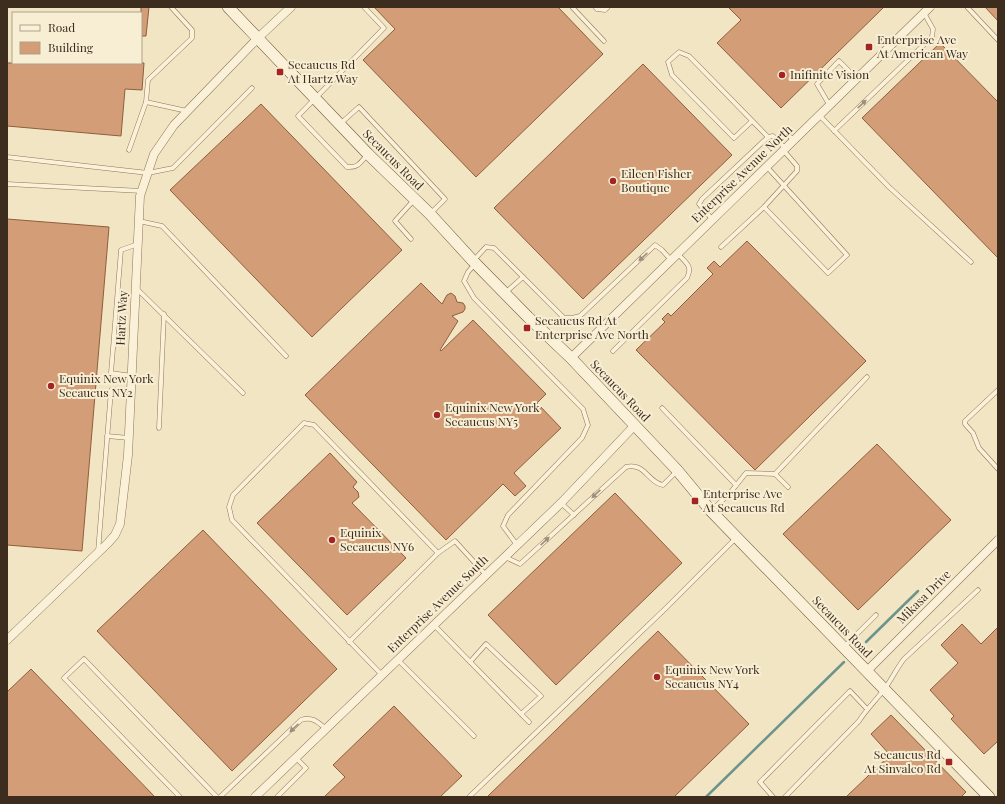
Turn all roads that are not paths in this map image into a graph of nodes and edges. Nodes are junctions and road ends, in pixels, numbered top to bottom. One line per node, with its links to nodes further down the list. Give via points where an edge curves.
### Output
1 (171, 7): 16 (lane, via 192,30 192,38 148,80)
2 (228, 7): 10 (main road, Secaucus Road)
3 (291, 7): 10 (street, Hartz Way)
4 (364, 7): 15 (lane, via 384,28)
5 (572, 7): 12 (lane)
6 (595, 7): 7 (lane, via 605,10)
7 (608, 7)
8 (968, 7): 11 (lane)
9 (927, 10): 13 (street, Enterprise Avenue North); 23 (lane, one-way to 9, via 932,37 933,29)
10 (258, 38): 15 (main road, Secaucus Road); 18 (street, Hartz Way)
11 (998, 40)
12 (604, 41)
13 (857, 79): 17 (street, Enterprise Avenue North); 17 (lane, via 839,61 817,84)
14 (252, 88): 31 (lane, via 173,168)
15 (315, 98): 21 (main road, Secaucus Road); 28 (lane, via 298,116 347,167 354,167)
16 (146, 102): 18 (lane); 26 (lane)
17 (830, 106): 19 (street, Enterprise Avenue North)
18 (187, 112): 31 (street, Hartz Way, via 174,125 154,154)
19 (820, 116): 23 (lane); 25 (street, Enterprise Avenue North)
20 (752, 121): 20 (lane, via 689,56 679,52 668,62 672,75 734,138); 24 (lane)
21 (339, 124): 28 (main road, Secaucus Road); 37 (lane, via 359,107 445,199)
22 (784, 130): 25 (lane)
23 (834, 131): 45 (lane, via 889,187)
24 (768, 137): 27 (lane, via 773,136); 38 (lane, via 702,199 699,204)
25 (794, 141): 27 (street, Enterprise Avenue North)
26 (129, 150)
27 (785, 150): 30 (street, Enterprise Avenue North); 33 (lane, via 798,171)
28 (368, 154): 35 (main road, Secaucus Road)
29 (7, 157): 31 (lane)
30 (766, 167): 33 (lane); 38 (street, Enterprise Avenue North)
31 (148, 173): 34 (street, Hartz Way)
32 (7, 184): 34 (lane)
33 (784, 186): 36 (lane); 36 (lane, via 848,255 828,272)
34 (142, 191): 39 (street, Hartz Way)
35 (415, 200): 37 (main road, Secaucus Road); 40 (lane, via 395,221)
36 (764, 207): 42 (lane)
37 (430, 214): 46 (main road, Secaucus Road)
38 (712, 219): 43 (street, Enterprise Avenue North)
39 (139, 222): 41 (street, Hartz Way); 52 (lane, via 162,226)
40 (411, 239)
41 (138, 244): 48 (street, Hartz Way); 54 (lane, via 121,250 111,373)
42 (721, 247)
43 (678, 254): 44 (street, Enterprise Avenue North); 51 (lane, via 690,268 687,278)
44 (671, 260): 47 (lane, one-way to 47, via 655,245 580,316 572,318 564,318); 53 (street, Enterprise Avenue North)
45 (972, 262)
46 (474, 263): 47 (lane, via 486,247 494,248); 49 (main road, Secaucus Road); 74 (lane, via 464,281 474,298 583,409 588,425 582,438 508,515 503,526)
47 (523, 277): 49 (lane)
48 (136, 287): 50 (lane); 54 (street, Hartz Way)
49 (505, 293): 53 (main road, Secaucus Road)
50 (164, 314): 58 (lane); 61 (lane)
51 (612, 351)
52 (286, 356)
53 (571, 358): 60 (main road, Secaucus Road)
54 (132, 376): 56 (street, Hartz Way)
55 (867, 377): 66 (lane)
56 (131, 390): 62 (lane, via 111,390); 63 (street, Hartz Way)
57 (998, 390): 64 (lane, via 965,421 965,424 973,433 979,448)
58 (243, 393)
59 (662, 408): 67 (lane)
60 (635, 425): 65 (main road, Secaucus Road); 69 (street, Enterprise Avenue South)
61 (160, 428)
62 (107, 436): 63 (lane); 75 (lane)
63 (129, 438): 75 (street, Hartz Way, via 120,524 112,539)
64 (998, 469)
65 (678, 470): 70 (main road, Secaucus Road); 71 (lane, one-way to 71, via 661,485 637,466 626,467)
66 (775, 474): 67 (lane, via 746,472); 68 (lane)
67 (736, 485): 70 (lane)
68 (788, 487)
69 (561, 503): 71 (lane); 74 (street, Enterprise Avenue South)
70 (711, 511): 72 (main road, Secaucus Road)
71 (574, 515): 77 (lane, one-way to 71, via 520,564)
72 (736, 538): 84 (main road, Secaucus Road); 100 (lane)
73 (998, 540): 87 (street, Mikasa Drive)
74 (517, 545): 77 (street, Enterprise Avenue South)
75 (98, 553): 82 (street, Hartz Way)
76 (438, 553): 78 (lane, via 455,541); 83 (lane); 83 (lane, via 314,425 304,423 232,495 229,507 232,520)
77 (504, 557): 78 (street, Enterprise Avenue South)
78 (486, 575): 81 (street, Enterprise Avenue South)
79 (978, 590): 89 (lane, via 904,659)
80 (876, 616): 84 (lane)
81 (434, 625): 85 (street, Enterprise Avenue South); 86 (lane)
82 (7, 640)
83 (349, 642): 88 (lane)
84 (844, 648): 87 (main road, Secaucus Road)
85 (398, 660): 88 (street, Enterprise Avenue South); 94 (lane)
86 (470, 662): 91 (lane); 91 (lane, via 486,644 541,696)
87 (866, 671): 89 (main road, Secaucus Road)
88 (382, 675): 93 (street, Enterprise Avenue South)
89 (884, 689): 90 (lane); 103 (main road, Secaucus Road)
90 (866, 709): 101 (lane, via 850,691 760,782); 102 (lane, via 859,721)
91 (521, 714): 92 (lane)
92 (529, 722)
93 (326, 728): 95 (street, Enterprise Avenue South); 97 (lane, one-way to 97, via 314,719 301,720)
94 (474, 736)
95 (296, 758): 98 (street, Enterprise Avenue South); 99 (lane, via 306,768)
96 (180, 797): 97 (lane, via 64,678 84,659)
97 (218, 797)
98 (254, 797)
99 (277, 797)
100 (469, 797)
101 (773, 797)
102 (785, 797)
103 (989, 797)

